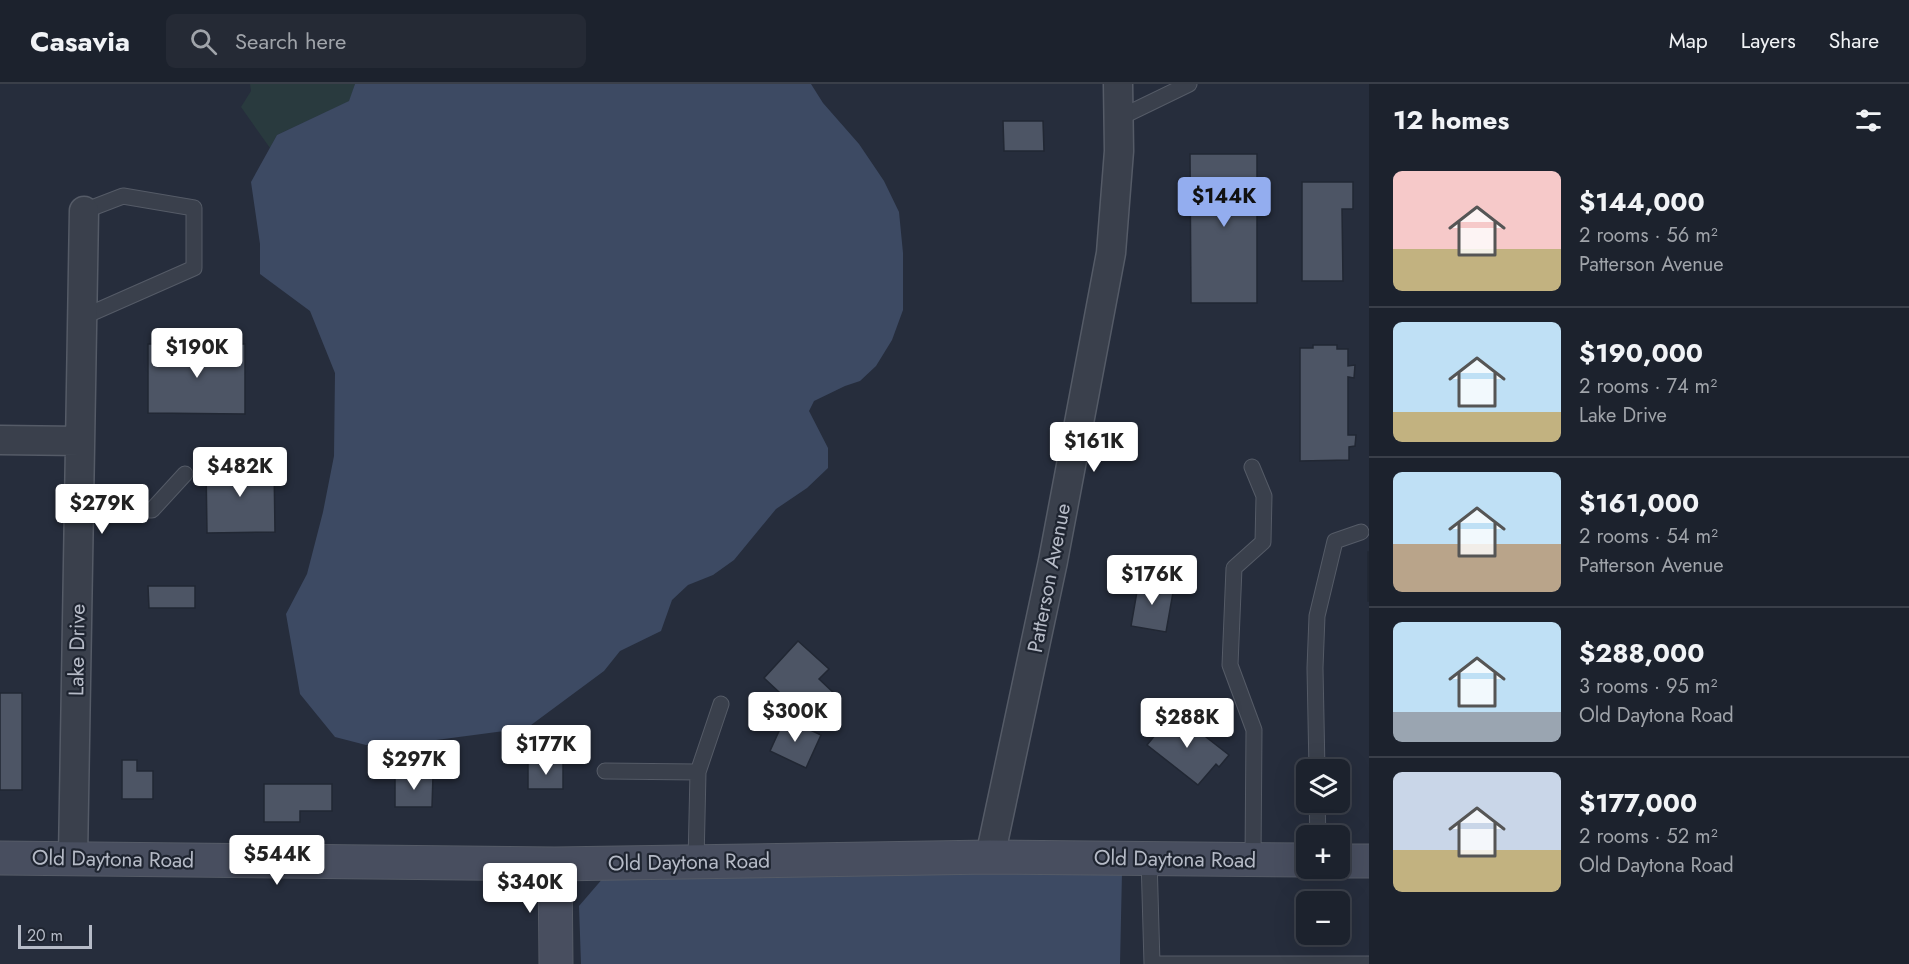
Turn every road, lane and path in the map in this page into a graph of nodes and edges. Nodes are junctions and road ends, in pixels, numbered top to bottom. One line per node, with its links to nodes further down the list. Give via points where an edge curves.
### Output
1 (1118, 84): 3 (street, Patterson Avenue)
2 (1189, 84): 3 (lane)
3 (1119, 118): 16 (street, Patterson Avenue, via 1111,253 1053,561)
4 (84, 211): 5 (street, Lake Drive); 5 (lane, via 123,196 194,208 194,268)
5 (82, 317): 7 (street, Lake Drive)
6 (0, 440): 7 (street)
7 (80, 441): 10 (street, Lake Drive)
8 (1252, 468): 20 (lane, via 1264,496 1263,542 1234,568 1230,665 1254,730)
9 (185, 474): 10 (lane, via 152,510)
10 (79, 510): 18 (street, Lake Drive)
11 (1361, 532): 13 (lane, via 1335,540 1317,616)
12 (721, 704): 15 (lane)
13 (1317, 759)
14 (605, 771): 15 (lane)
15 (698, 772): 24 (lane)
16 (990, 857): 19 (street, Old Daytona Road); 24 (street, Old Daytona Road)
17 (0, 858): 18 (street, Old Daytona Road)
18 (73, 858): 25 (street, Old Daytona Road)
19 (1149, 858): 20 (street, Old Daytona Road); 27 (lane)
20 (1253, 860): 21 (street, Old Daytona Road)
21 (1296, 860)
22 (1350, 861): 23 (street)
23 (1369, 861)
24 (696, 862): 25 (street, Old Daytona Road)
25 (555, 864): 26 (street)
26 (556, 964)
27 (1152, 964): 28 (lane)
28 (1369, 964)

